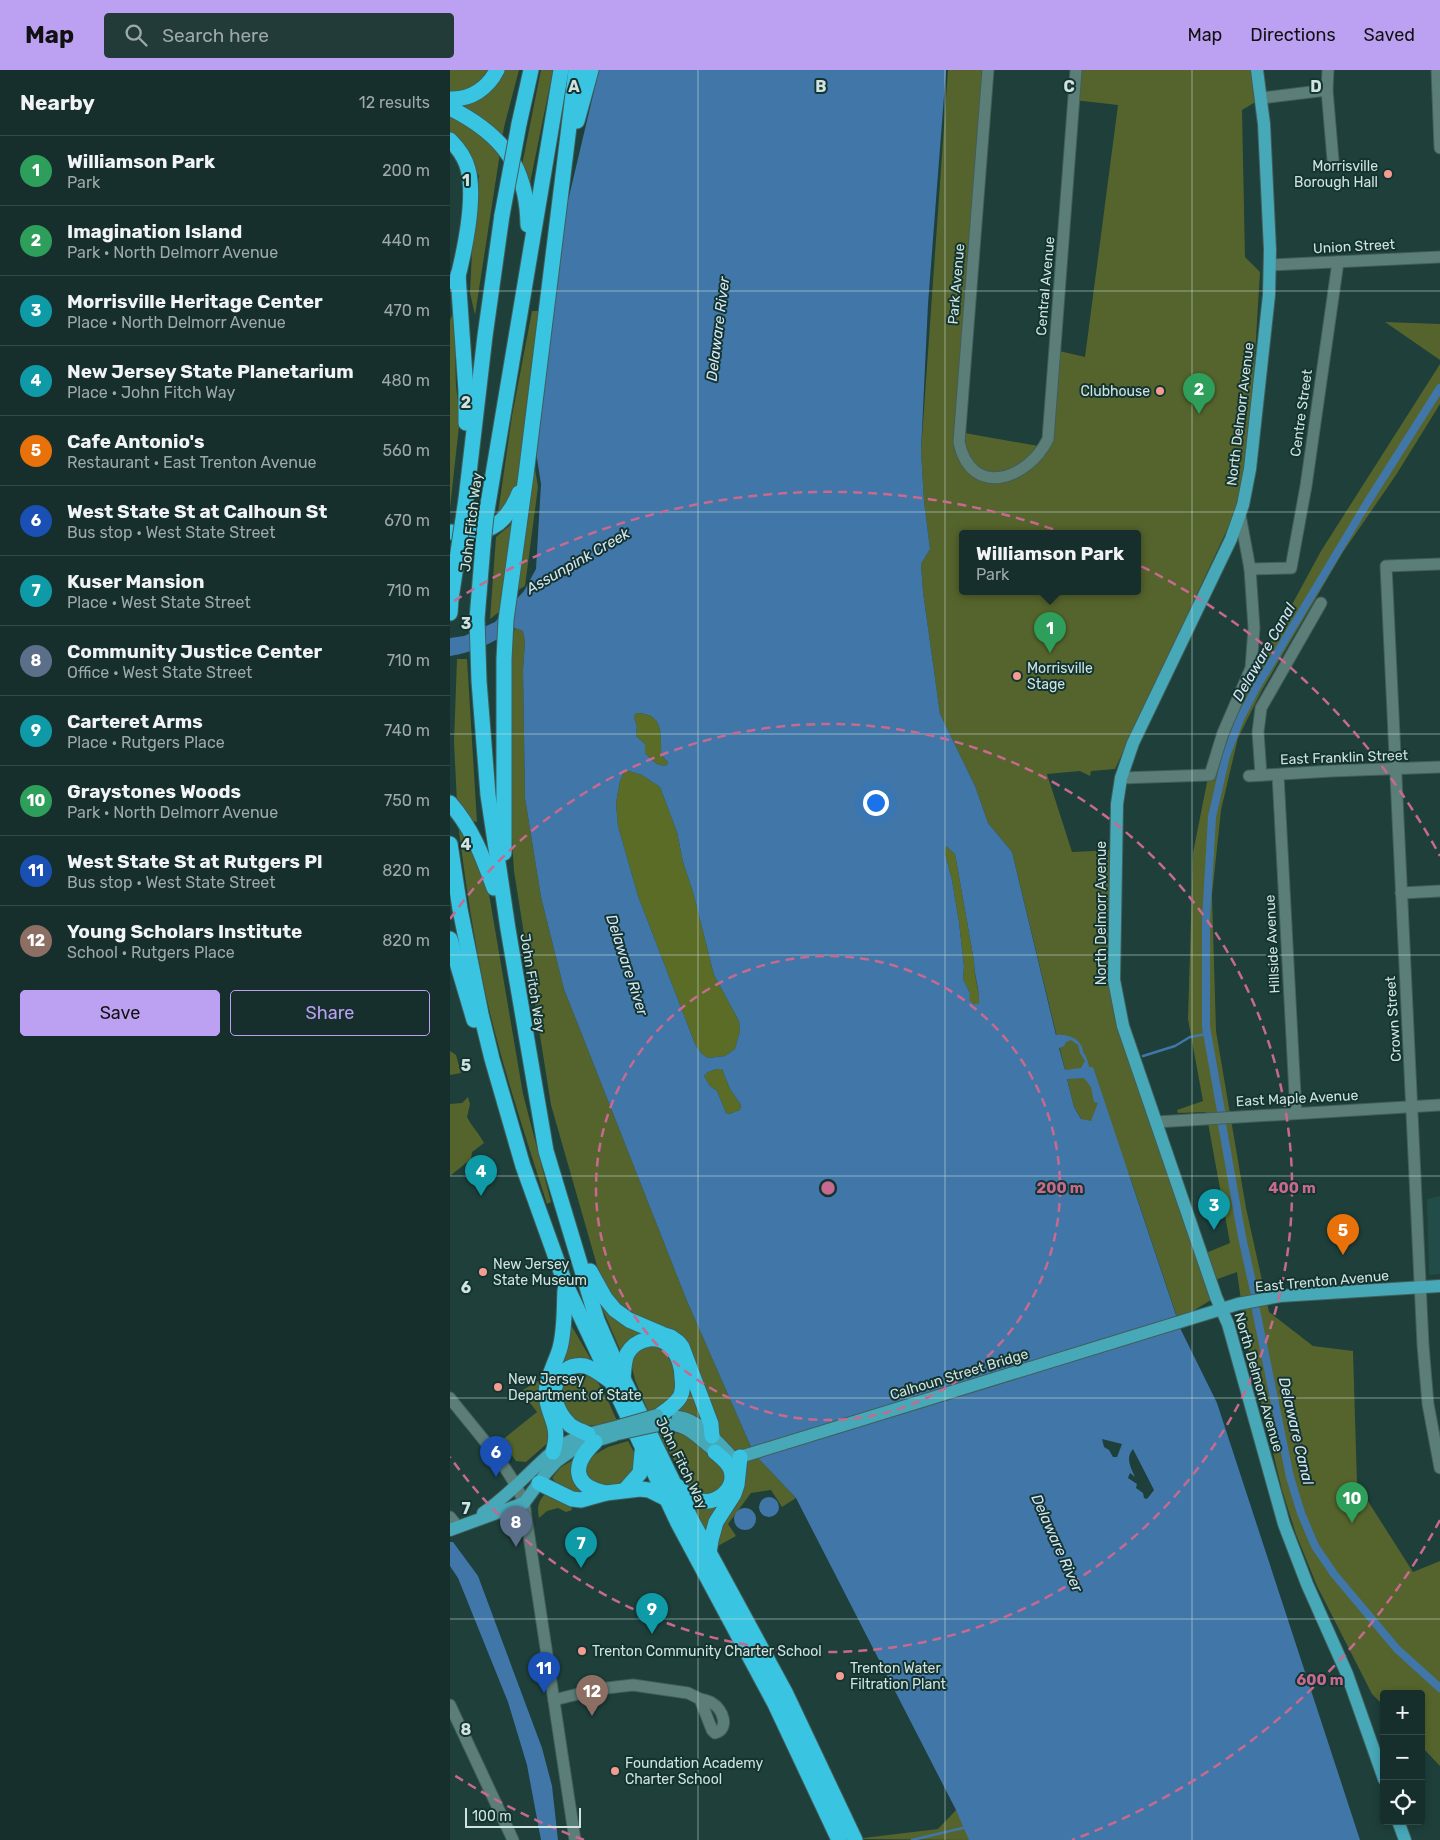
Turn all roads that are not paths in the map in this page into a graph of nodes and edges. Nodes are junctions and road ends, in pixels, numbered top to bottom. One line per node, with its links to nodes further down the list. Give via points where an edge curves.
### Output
1 (497, 70): 13 (highway, via 479,92 462,99)
2 (531, 70): 27 (highway, bridge, via 502,215)
3 (561, 70): 20 (highway, John Fitch Way)
4 (576, 70): 18 (highway)
5 (591, 70): 18 (highway)
6 (988, 70): 26 (street, Park Avenue, via 959,442 969,465 981,474)
7 (1076, 70): 26 (street, Central Avenue, via 1048,439 1032,462 1016,473)
8 (1257, 70): 12 (main road, North Delmorr Avenue)
9 (1328, 70): 11 (street)
10 (1437, 70): 16 (street)
11 (1328, 90): 12 (street); 17 (street)
12 (1262, 98): 22 (main road, North Delmorr Avenue)
13 (450, 99)
14 (450, 108): 20 (highway, via 481,126 506,148 528,204)
15 (450, 140): 23 (highway, via 466,162 470,183 468,221)
16 (1440, 148)
17 (1333, 160)
18 (565, 163): 25 (highway)
19 (1440, 257): 21 (street, Union Street)
20 (529, 259): 45 (highway, John Fitch Way, bridge, via 486,516 478,597 479,682 488,795)
21 (1338, 262): 22 (street, Union Street); 32 (street, Centre Street, via 1291,568)
22 (1270, 266): 28 (main road, North Delmorr Avenue, via 1250,470)
23 (458, 275): 24 (highway); 27 (highway, via 466,391)
24 (450, 303)
25 (526, 475): 29 (highway, via 514,507 496,526 466,534); 45 (highway, via 506,620)
26 (998, 478)
27 (466, 495): 30 (highway, bridge); 34 (highway, bridge)
28 (1240, 515): 32 (street); 40 (main road, North Delmorr Avenue, via 1133,743)
29 (450, 532)
30 (450, 550)
31 (1440, 564): 36 (street, Crown Street, via 1386,566)
32 (1250, 569): 40 (street, via 1254,628 1251,668 1223,733 1210,775)
33 (1321, 603): 38 (street, via 1263,702 1258,732)
34 (451, 606)
35 (1440, 768): 36 (street, East Franklin Street)
36 (1395, 770): 37 (street, East Franklin Street); 44 (street, Crown Street)
37 (1278, 774): 38 (street, East Franklin Street); 51 (street, Hillside Avenue)
38 (1261, 775): 39 (street, East Franklin Street)
39 (1249, 776)
40 (1121, 778): 52 (main road, North Delmorr Avenue, via 1117,806 1114,980 1123,1026)
41 (450, 803): 47 (highway, via 485,859)
42 (450, 844): 48 (highway, John Fitch Way, via 481,1014)
43 (1440, 891): 44 (street)
44 (1401, 893): 50 (street, Crown Street)
45 (504, 904): 47 (highway, John Fitch Way)
46 (450, 939): 48 (highway, via 472,1015)
47 (514, 959): 53 (highway, John Fitch Way, via 546,1151)
48 (502, 1094): 54 (highway, John Fitch Way, via 526,1174)
49 (1440, 1105): 50 (street, East Maple Avenue)
50 (1412, 1106): 51 (street, East Maple Avenue); 56 (street, Crown Street)
51 (1296, 1112): 52 (street, East Maple Avenue)
52 (1156, 1122): 57 (main road, North Delmorr Avenue)
53 (574, 1239): 59 (highway, John Fitch Way, via 597,1320 617,1366); 62 (highway, via 605,1298 615,1310 629,1320 671,1337 682,1347 711,1424)
54 (565, 1283): 59 (highway, John Fitch Way); 65 (highway, via 563,1332 546,1392 556,1430)
55 (1440, 1286): 56 (main road, East Trenton Avenue)
56 (1421, 1287): 57 (main road, East Trenton Avenue, via 1271,1298); 68 (street, Crown Street, via 1428,1404)
57 (1222, 1310): 58 (main road, East Trenton Avenue); 82 (main road, North Delmorr Avenue, via 1289,1539 1348,1674)
58 (1179, 1323): 67 (main road, Calhoun Street Bridge)
59 (616, 1379): 61 (highway, via 627,1355 639,1342 656,1339 667,1343 681,1368 682,1391); 63 (highway, via 578,1366 564,1371 555,1384 555,1397 564,1417); 64 (highway, John Fitch Way); 70 (highway, John Fitch Way)
60 (450, 1398): 71 (street)
61 (659, 1418): 62 (main road, via 688,1419); 63 (main road, bridge); 66 (main road, via 686,1428)
62 (712, 1436): 67 (main road)
63 (592, 1438): 65 (main road, via 572,1440); 69 (main road, via 557,1461); 73 (highway, via 579,1462 580,1474 590,1488)
64 (642, 1451): 72 (highway, via 640,1473); 74 (highway, John Fitch Way)
65 (553, 1452): 71 (main road)
66 (715, 1452): 67 (main road, via 729,1458); 70 (highway, via 731,1472 730,1486 725,1493 704,1502)
67 (740, 1456): 78 (highway, via 737,1485 716,1522)
68 (1440, 1468)
69 (539, 1483): 73 (highway, via 572,1499 581,1500); 75 (main road)
70 (674, 1483): 78 (highway, John Fitch Way)
71 (516, 1484): 75 (street); 76 (main road)
72 (625, 1490): 73 (highway); 74 (highway, via 649,1490)
73 (606, 1493)
74 (665, 1498): 86 (highway, John Fitch Way, via 775,1704)
75 (524, 1503): 76 (main road); 80 (street)
76 (473, 1521): 77 (main road)
77 (453, 1524)
78 (709, 1553): 87 (highway, John Fitch Way, via 785,1692)
79 (700, 1699): 80 (street, via 688,1693 633,1685 598,1689)
80 (554, 1700): 85 (street)
81 (450, 1705): 84 (street)
82 (1380, 1767)
83 (1399, 1825): 88 (main road)
84 (513, 1840)
85 (575, 1840)
86 (839, 1840)
87 (855, 1840)
88 (1405, 1840)

